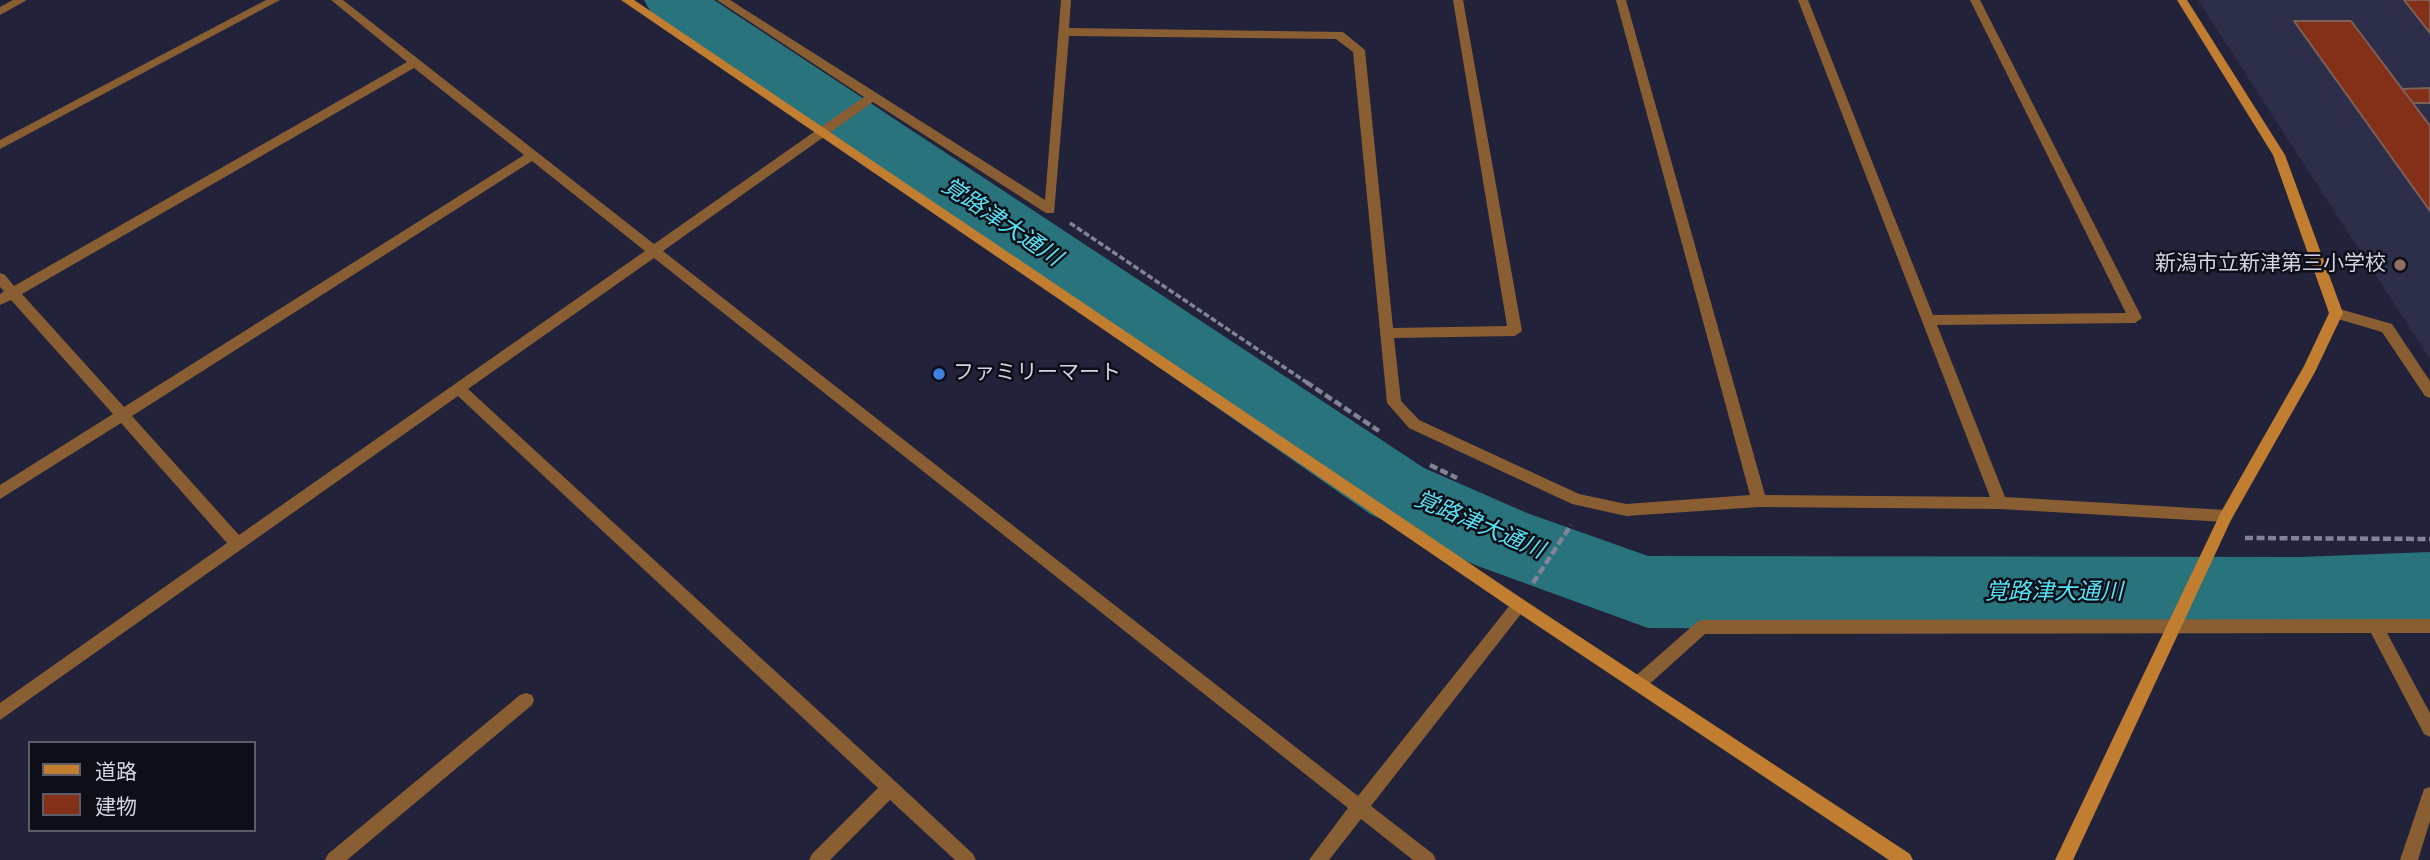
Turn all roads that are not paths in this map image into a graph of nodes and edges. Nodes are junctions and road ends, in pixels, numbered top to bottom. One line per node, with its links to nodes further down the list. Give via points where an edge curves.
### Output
1 (22, 0): 12 (street)
2 (275, 0): 17 (street)
3 (336, 0): 14 (street)
4 (626, 0): 16 (street)
5 (722, 0): 15 (street)
6 (1066, 0): 13 (street)
7 (1458, 0): 25 (street, via 1515,331)
8 (1621, 0): 30 (street)
9 (1803, 0): 24 (street)
10 (1975, 0): 24 (street, via 2135,318)
11 (2182, 0): 23 (street, via 2279,155)
12 (0, 11)
13 (1064, 32): 15 (street, via 1050,209); 25 (street, via 1339,35 1359,50)
14 (415, 62): 18 (street); 21 (street)
15 (872, 97): 16 (street)
16 (823, 134): 19 (street); 34 (street)
17 (0, 145)
18 (533, 155): 19 (street); 28 (street)
19 (655, 252): 26 (street); 44 (street)
20 (0, 278): 21 (street)
21 (13, 293): 22 (street); 28 (street)
22 (0, 300)
23 (2336, 313): 27 (street, via 2386,328); 32 (street)
24 (1929, 320): 31 (street)
25 (1387, 333): 30 (street, via 1394,402 1415,424 1577,500 1626,510)
26 (459, 389): 33 (street); 42 (street)
27 (2430, 392)
28 (122, 415): 29 (street); 33 (street)
29 (0, 493)
30 (1759, 502): 31 (street)
31 (2000, 503): 32 (street)
32 (2226, 516): 35 (street)
33 (238, 545): 40 (street)
34 (1519, 605): 38 (street); 44 (street)
35 (2176, 626): 36 (street); 38 (street, via 1702,627); 51 (street)
36 (2375, 626): 37 (street); 41 (street)
37 (2430, 626)
38 (1638, 684): 50 (street)
39 (526, 700): 45 (street)
40 (0, 712)
41 (2430, 729)
42 (890, 789): 46 (street); 47 (street)
43 (2430, 795): 52 (street)
44 (1360, 807): 48 (street); 49 (street)
45 (334, 860)
46 (818, 860)
47 (967, 860)
48 (1318, 860)
49 (1427, 860)
50 (1904, 860)
51 (2064, 860)
52 (2410, 860)

